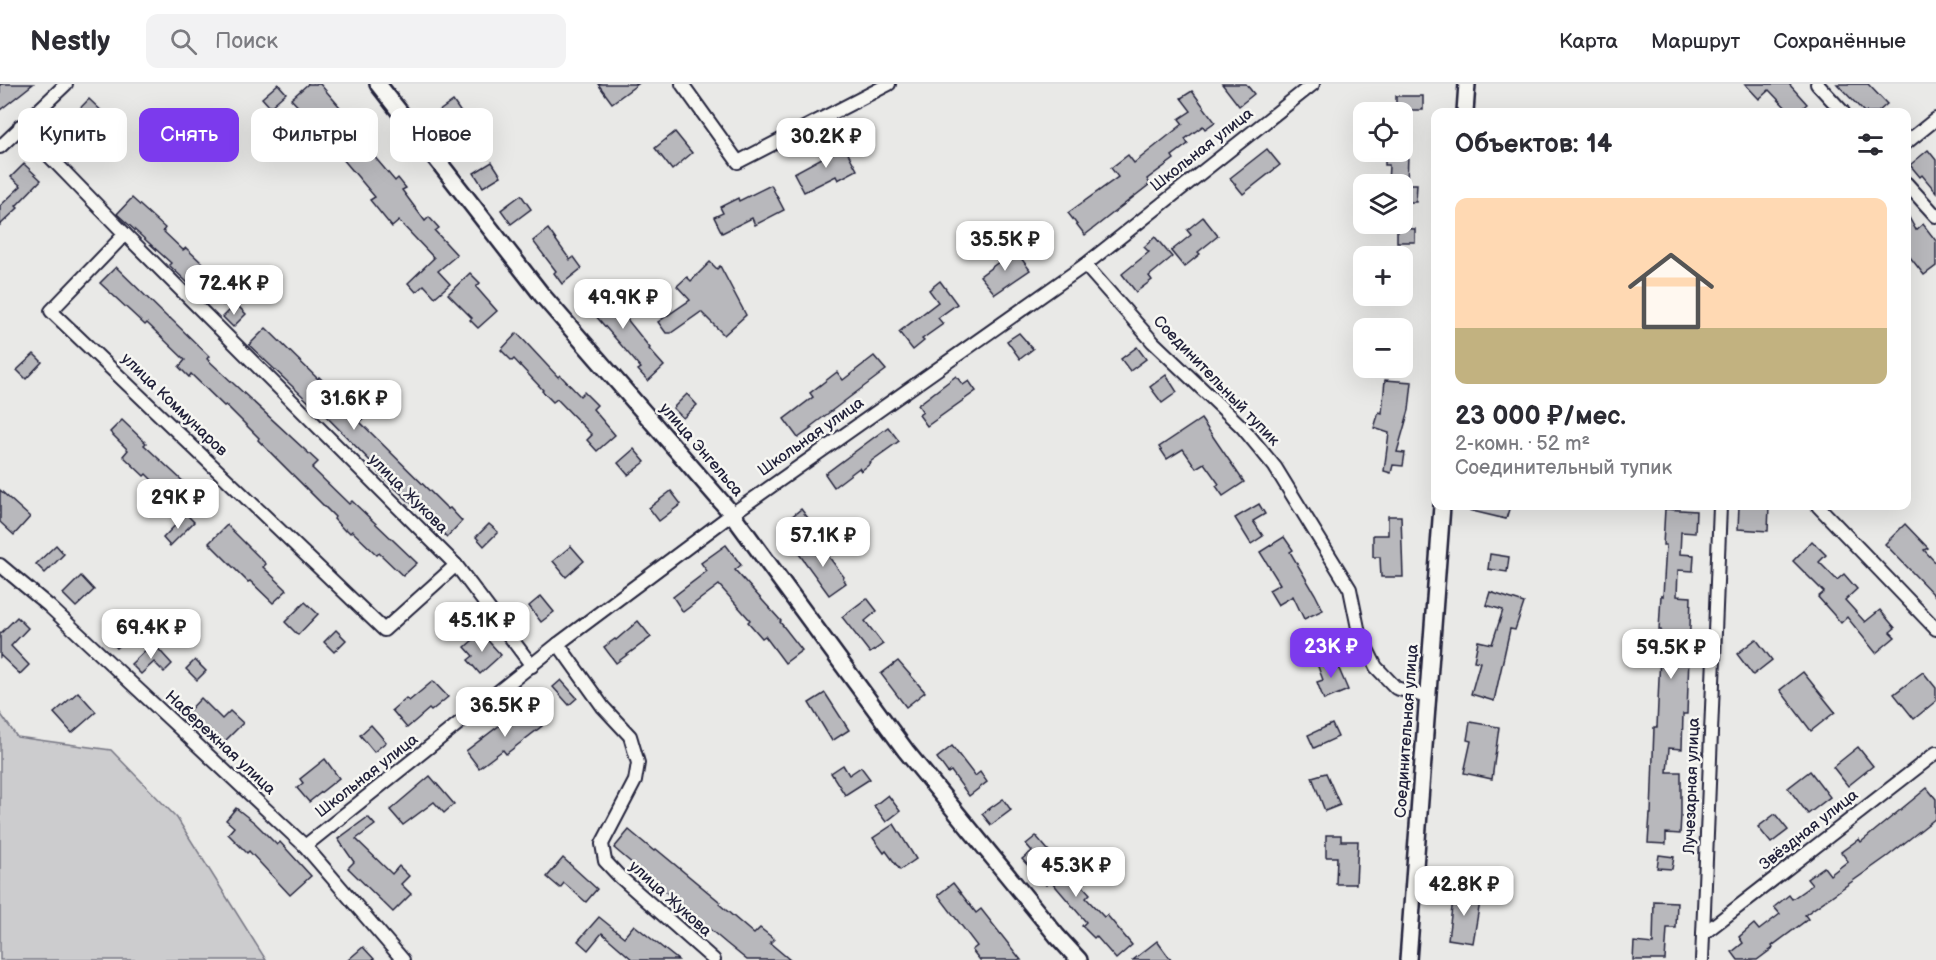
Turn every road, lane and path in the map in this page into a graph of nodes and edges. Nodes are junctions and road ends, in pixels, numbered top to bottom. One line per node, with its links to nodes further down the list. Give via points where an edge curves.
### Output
1 (66, 84): 8 (street)
2 (378, 84): 23 (street, улица Энгельса, via 542,295)
3 (682, 84): 4 (street, via 738,162)
4 (889, 84)
5 (1313, 84): 19 (street, Школьная улица)
6 (1467, 84): 9 (street)
7 (1817, 84): 10 (street)
8 (40, 108)
9 (1465, 108)
10 (1839, 108)
11 (1936, 119): 13 (street)
12 (18, 128): 14 (street)
13 (1911, 139)
14 (0, 147)
15 (55, 162): 18 (street, улица Жукова)
16 (1911, 188): 17 (street)
17 (1936, 216)
18 (125, 234): 25 (street, улица Жукова); 25 (street, улица Коммунаров, via 51,311 384,630)
19 (1084, 265): 23 (street, Школьная улица); 29 (street, Соединительный тупик, via 1153,342 1242,427 1275,467 1350,589 1359,633 1376,667 1396,688)
20 (1442, 510): 29 (street, Соединительная улица)
21 (1720, 510): 32 (street, Лучезарная улица)
22 (1822, 510): 26 (street)
23 (732, 514): 27 (street, Школьная улица); 35 (street, улица Энгельса, via 906,751)
24 (0, 565): 31 (street, Набережная улица, via 49,606)
25 (456, 565): 28 (street, улица Жукова)
26 (1936, 629)
27 (558, 644): 28 (street, Школьная улица); 34 (street, улица Жукова, via 603,707 630,736 638,763 635,781 602,844 605,861)
28 (532, 666): 31 (street, Школьная улица)
29 (1428, 697): 36 (street, Соединительная улица)
30 (1936, 753): 32 (street, Звёздная улица)
31 (305, 846): 33 (street, Набережная улица)
32 (1703, 934): 37 (street, Лучезарная улица)
33 (403, 960)
34 (714, 960)
35 (1079, 960)
36 (1408, 960)
37 (1702, 960)

